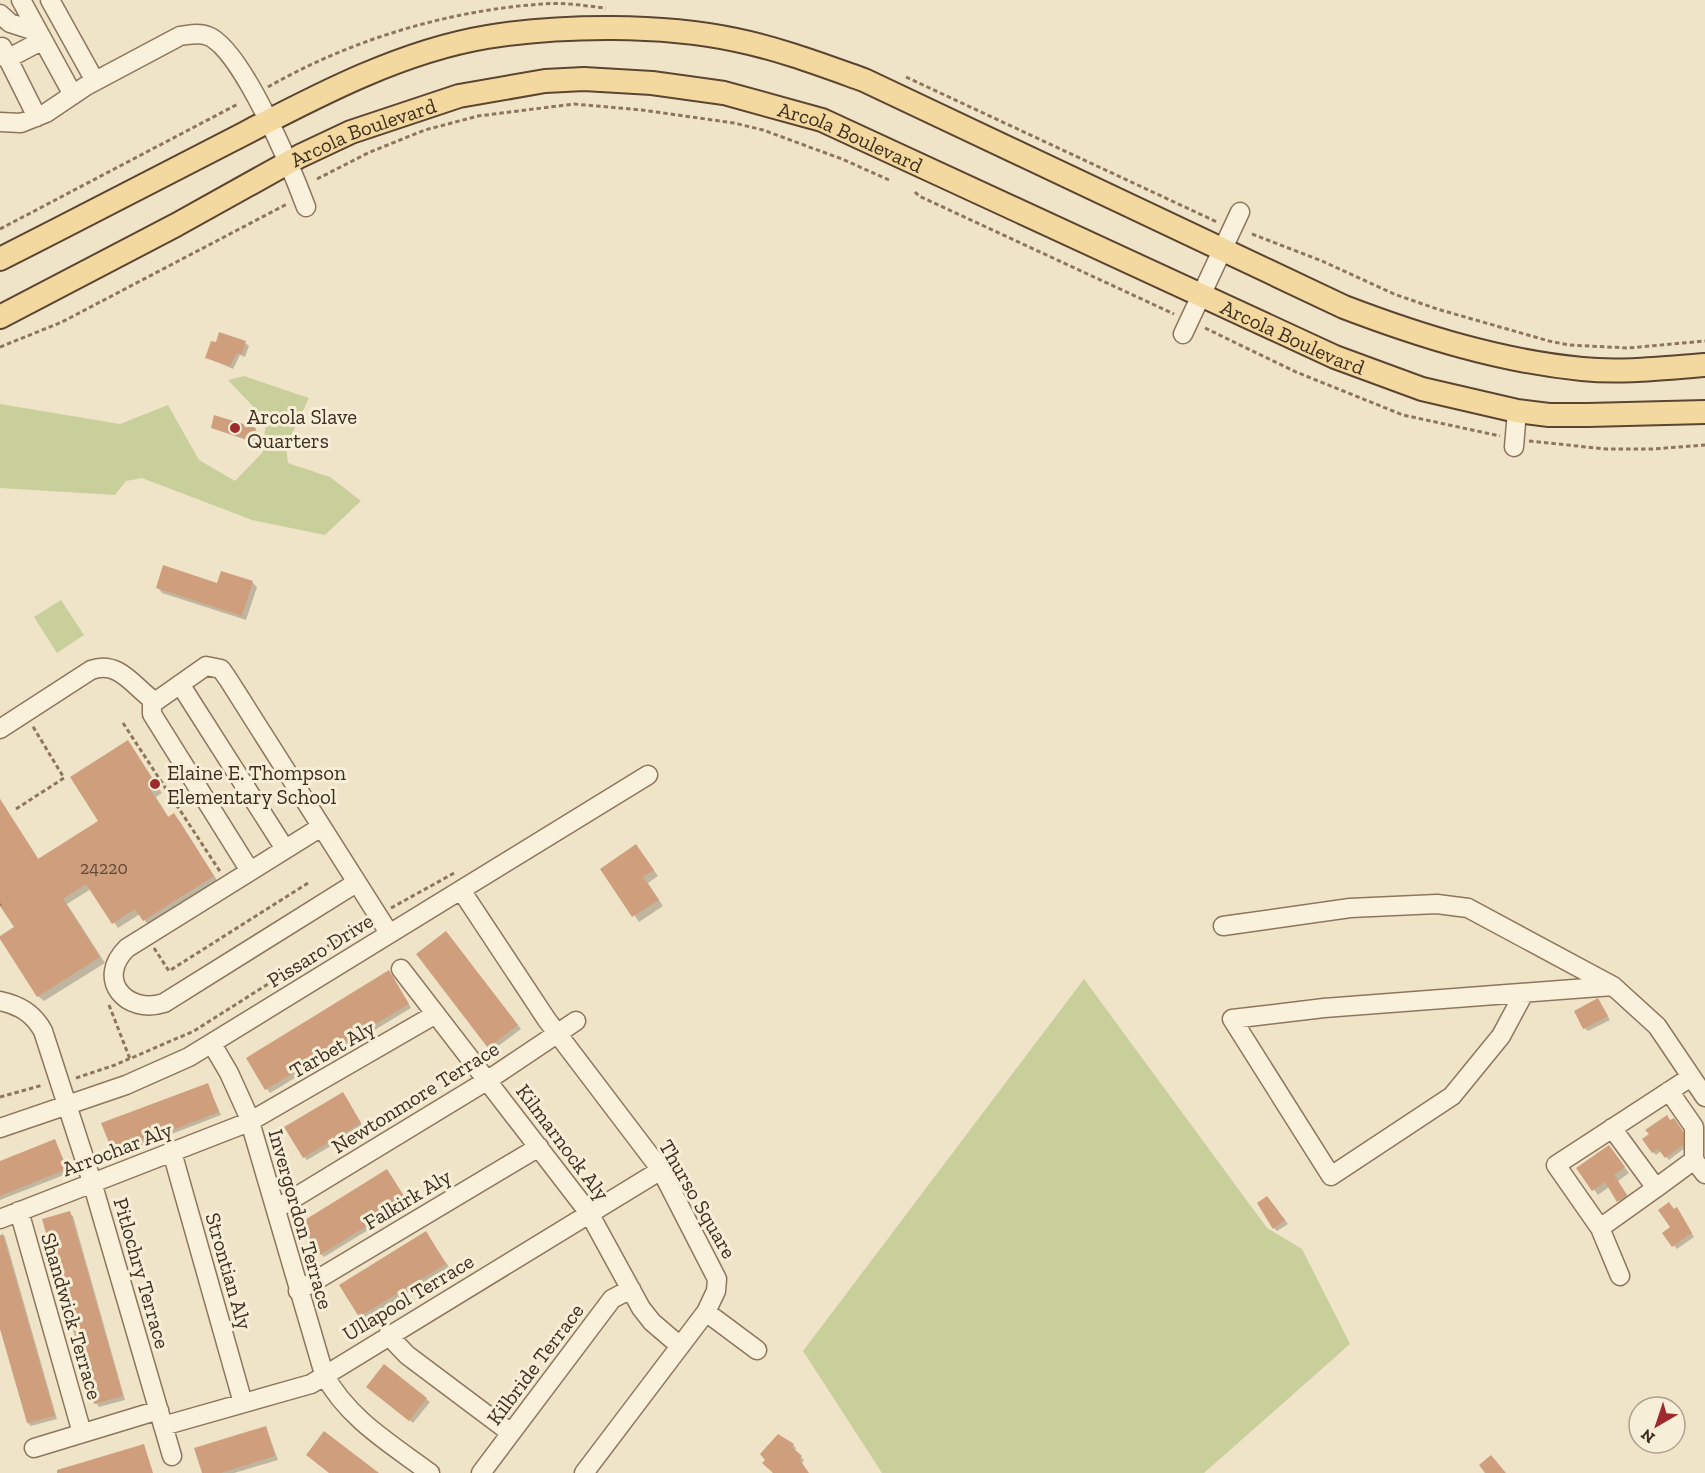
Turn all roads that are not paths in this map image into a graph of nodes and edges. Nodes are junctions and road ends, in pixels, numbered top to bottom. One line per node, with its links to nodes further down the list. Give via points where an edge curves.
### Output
1 (21, 0): 4 (street)
2 (50, 0): 6 (street)
3 (0, 14): 4 (street, via 10,23)
4 (40, 36): 5 (street); 7 (street)
5 (4, 53): 8 (street)
6 (95, 81): 7 (street); 10 (street, via 180,36 208,36 228,52)
7 (73, 95): 8 (street)
8 (37, 117): 9 (street, via 21,123)
9 (0, 122)
10 (268, 122): 11 (street); 14 (main road, via 345,84 413,57 486,37 608,29 735,40 864,80); 15 (main road)
11 (287, 164): 12 (street); 16 (main road, Arcola Boulevard, via 393,116 487,89 584,79 693,88 756,100 822,120); 17 (main road, Arcola Boulevard)
12 (298, 205)
13 (1240, 212): 14 (street)
14 (1223, 249): 16 (street); 19 (main road, via 1344,307 1459,346 1583,369)
15 (0, 259)
16 (1201, 295): 18 (street); 20 (main road, Arcola Boulevard, via 1383,376)
17 (0, 317)
18 (1183, 334)
19 (1705, 365)
20 (1517, 411): 21 (main road, Arcola Boulevard, via 1578,415); 22 (street)
21 (1705, 412)
22 (1514, 441)
23 (180, 684): 24 (street); 27 (street, via 206,666 221,669); 28 (street)
24 (154, 701): 25 (street, via 120,670 102,666); 29 (street, via 153,714 158,726)
25 (0, 729)
26 (648, 775): 31 (street, Pissaro Drive)
27 (321, 827): 28 (street); 30 (street)
28 (285, 849): 29 (street)
29 (250, 871): 30 (street, via 120,955 113,972 118,990 138,1005 152,1007 164,1003)
30 (356, 883): 33 (street)
31 (461, 890): 33 (street, Pissaro Drive); 40 (street, Thurso Square)
32 (1223, 926): 35 (street, via 1350,908 1437,904 1468,908)
33 (389, 933): 41 (street, Pissaro Drive)
34 (401, 969): 38 (street, Kilmarnock Aly)
35 (1613, 986): 36 (street); 42 (street, via 1657,1026)
36 (1523, 995): 36 (street, via 1324,1008 1232,1019 1331,1176 1452,1096 1501,1036)
37 (0, 1001): 46 (street, Pitlochry Terrace, via 14,1004 37,1020)
38 (436, 1014): 43 (street, Kilmarnock Aly); 47 (street, Tarbet Aly)
39 (576, 1021): 40 (street, Newtonmore Terrace)
40 (557, 1034): 43 (street, Newtonmore Terrace); 53 (street, Thurso Square)
41 (212, 1044): 46 (street, Pissaro Drive, via 155,1073); 47 (street, Invergordon Terrace, via 229,1072)
42 (1692, 1077): 44 (street); 45 (street)
43 (488, 1080): 50 (street, Kilmarnock Aly); 56 (street, Newtonmore Terrace)
44 (1669, 1091): 49 (street); 52 (street, via 1694,1127)
45 (1705, 1097)
46 (67, 1104): 48 (street, Pissaro Drive); 54 (street, Pitlochry Terrace)
47 (249, 1122): 51 (street, Arrochar Aly); 56 (street, Invergordon Terrace)
48 (0, 1128)
49 (1612, 1128): 55 (street); 60 (street, via 1556,1165)
50 (539, 1147): 58 (street, Kilmarnock Aly); 63 (street, Falkirk Aly)
51 (172, 1152): 54 (street, Arrochar Aly); 69 (street, Strontian Aly)
52 (1700, 1167): 55 (street)
53 (661, 1170): 58 (street, Ullapool Terrace); 64 (street, Thurso Square, via 717,1279)
54 (92, 1182): 57 (street, Arrochar Aly); 70 (street, Pitlochry Terrace)
55 (1656, 1188): 60 (street)
56 (276, 1209): 63 (street, Invergordon Terrace)
57 (19, 1211): 59 (street, Arrochar Aly); 71 (street, Shandwick Terrace)
58 (589, 1213): 62 (street, Kilmarnock Aly); 65 (street, Ullapool Terrace)
59 (0, 1219)
60 (1600, 1228): 61 (street)
61 (1620, 1276)
62 (631, 1289): 66 (street, Kilmarnock Aly, via 652,1322); 72 (street, Kilbride Terrace, via 612,1299)
63 (298, 1291): 68 (street, Invergordon Terrace)
64 (706, 1312): 66 (street, Thurso Square); 67 (street)
65 (388, 1335): 68 (street, Ullapool Terrace); 72 (street, via 407,1355)
66 (680, 1346): 77 (street, Thurso Square)
67 (757, 1350)
68 (324, 1374): 69 (street, Ullapool Terrace, via 311,1384); 75 (street, Invergordon Terrace, via 335,1394 357,1418)
69 (243, 1403): 70 (street, Ullapool Terrace)
70 (161, 1418): 71 (street, Ullapool Terrace); 74 (street, Pitlochry Terrace)
71 (82, 1433): 73 (street, Ullapool Terrace)
72 (511, 1433): 76 (street, Kilbride Terrace)
73 (34, 1448)
74 (172, 1456)
75 (430, 1473)
76 (481, 1473)
77 (584, 1473)

